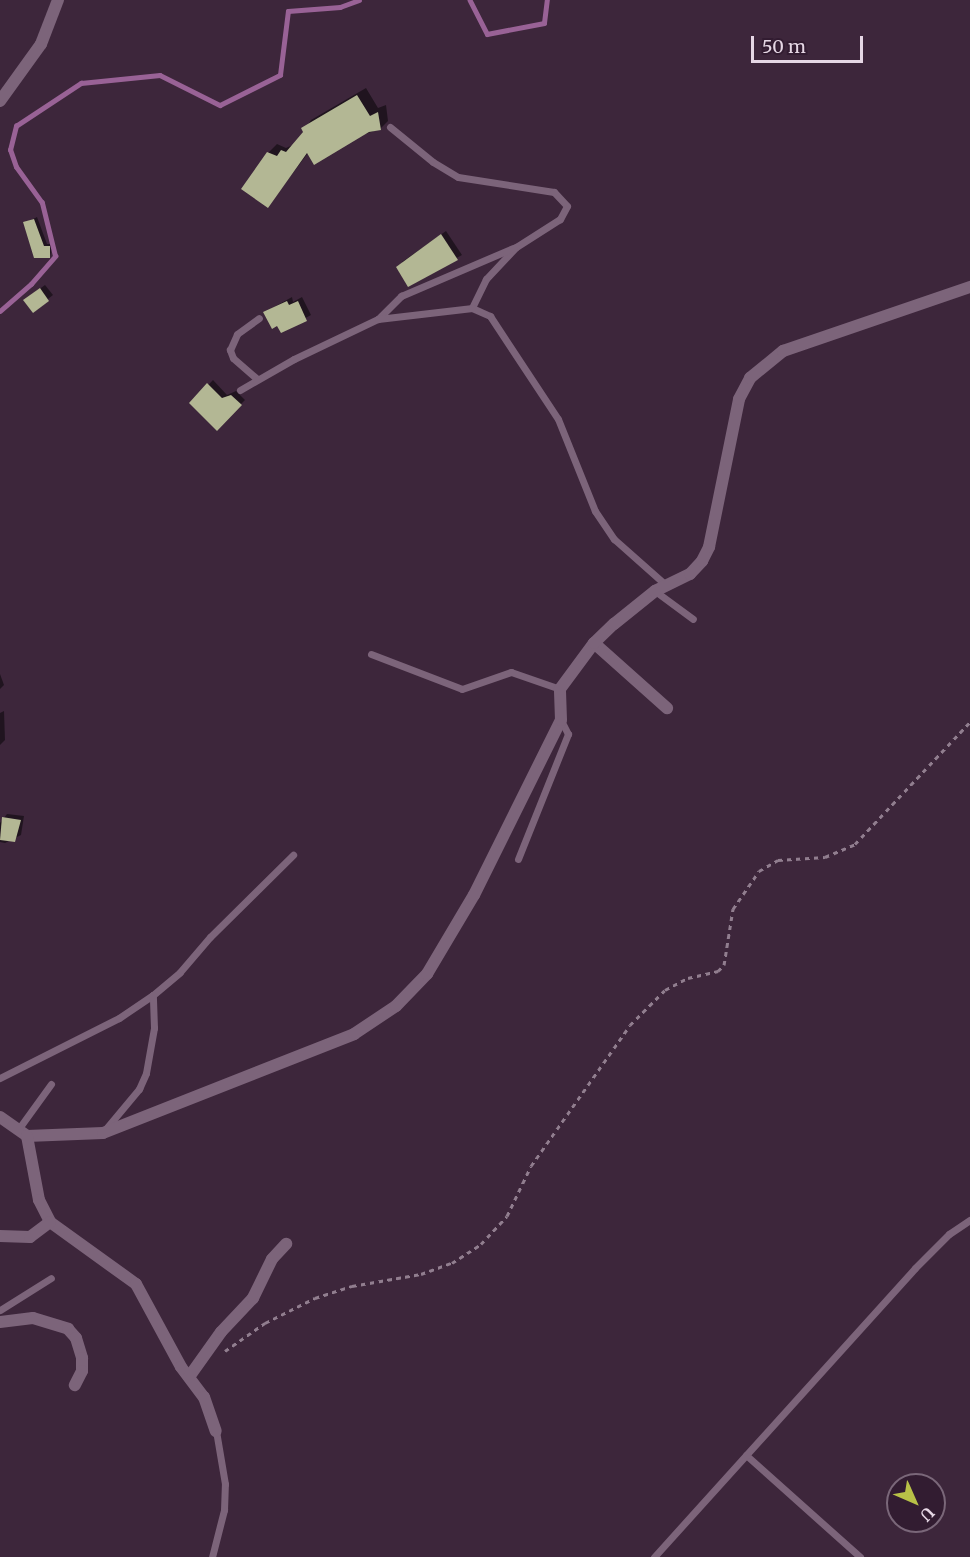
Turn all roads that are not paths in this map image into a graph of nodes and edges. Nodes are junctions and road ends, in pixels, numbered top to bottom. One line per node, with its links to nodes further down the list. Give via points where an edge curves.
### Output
1 (58, 0): 2 (street, via 41,44)
2 (0, 101)
3 (390, 127): 4 (lane, via 458,177 554,192 564,200 567,206 560,219)
4 (516, 247): 6 (lane, via 486,279); 8 (lane, via 401,296)
5 (970, 287): 11 (street, via 812,339 766,363 750,378 739,399 709,547 690,574)
6 (472, 308): 8 (lane); 11 (lane, via 490,316 505,334 558,419 595,511 614,539)
7 (259, 318): 9 (lane, via 237,334 230,350 233,358)
8 (378, 319): 9 (lane)
9 (256, 378): 10 (lane)
10 (240, 390)
11 (661, 588): 12 (lane); 13 (street)
12 (693, 619)
13 (594, 643): 15 (street); 16 (street)
14 (371, 654): 15 (lane, via 462,689 511,672)
15 (560, 689): 17 (street)
16 (667, 708)
17 (561, 720): 19 (lane, via 568,734); 25 (street, via 458,926 427,974 396,1006 354,1034)
18 (293, 855): 20 (lane)
19 (518, 860)
20 (153, 995): 21 (lane, via 119,1018); 25 (lane, via 154,1028 146,1072 139,1089)
21 (0, 1078)
22 (51, 1084): 24 (lane)
23 (0, 1117): 24 (street)
24 (22, 1133): 25 (street); 27 (street, via 39,1200)
25 (103, 1133)
26 (970, 1220): 36 (lane, via 949,1234 915,1268)
27 (50, 1222): 28 (street, via 30,1238); 33 (street, via 136,1284)
28 (0, 1236)
29 (286, 1244): 33 (street, via 272,1259 253,1298 221,1332)
30 (51, 1278): 31 (lane)
31 (0, 1310)
32 (0, 1322): 34 (street, via 33,1318 68,1329 76,1338 82,1358 82,1371)
33 (189, 1377): 35 (street, via 207,1403)
34 (75, 1385)
35 (216, 1431): 37 (lane, via 225,1484 224,1510)
36 (746, 1455): 38 (lane); 39 (lane)
37 (212, 1557)
38 (654, 1557)
39 (860, 1557)

